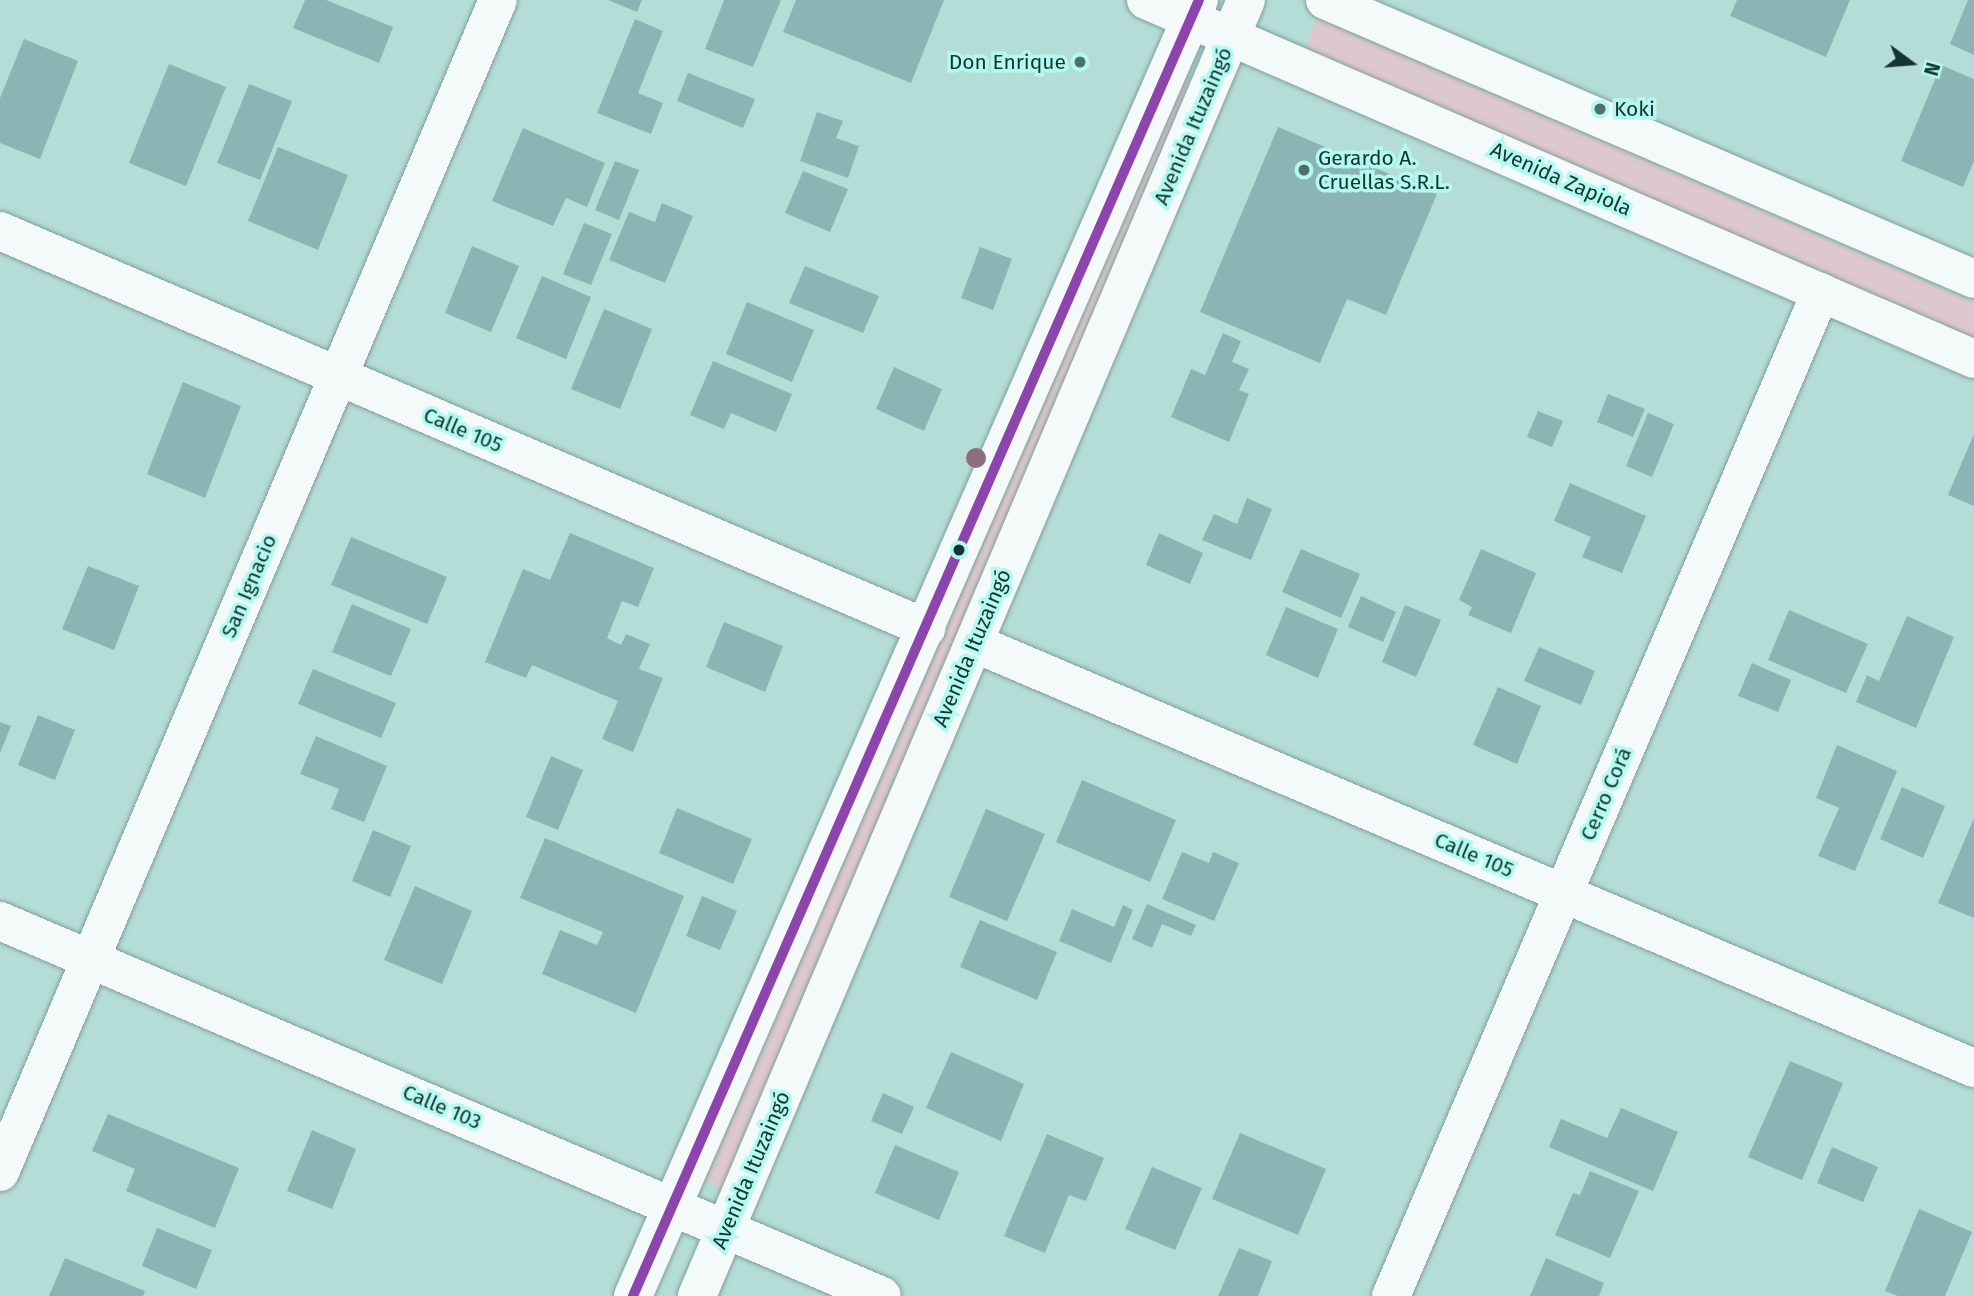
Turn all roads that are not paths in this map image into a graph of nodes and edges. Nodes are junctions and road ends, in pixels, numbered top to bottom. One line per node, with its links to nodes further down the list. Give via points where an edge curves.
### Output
1 (498, 0): 11 (street, San Ignacio)
2 (1146, 0): 5 (street, Avenida Zapiola)
3 (1246, 0): 6 (street, Avenida Ituzaingó)
4 (1325, 0): 8 (street)
5 (1195, 10): 6 (street, Avenida Zapiola); 12 (street, Avenida Ituzaingó)
6 (1231, 35): 9 (street, Avenida Zapiola); 13 (street, Avenida Ituzaingó)
7 (0, 231): 11 (street, Calle 105)
8 (1973, 276)
9 (1821, 292): 10 (street, Avenida Zapiola); 14 (street, Cerro Corá)
10 (1974, 359)
11 (338, 377): 12 (street, Calle 105); 16 (street, San Ignacio)
12 (926, 628): 19 (street, Avenida Ituzaingó)
13 (974, 643): 14 (street, Calle 105); 20 (street, Avenida Ituzaingó)
14 (1564, 892): 17 (street, Calle 105); 24 (street, Cerro Corá)
15 (0, 921): 16 (street, Calle 103)
16 (90, 960): 18 (street, San Ignacio); 19 (street, Calle 103)
17 (1974, 1068)
18 (0, 1172)
19 (673, 1203): 20 (street, Calle 103); 21 (street, Avenida Ituzaingó)
20 (726, 1229): 22 (street, Avenida Ituzaingó); 23 (street, Calle 103)
21 (633, 1296)
22 (697, 1296)
23 (882, 1296)
24 (1391, 1296)

